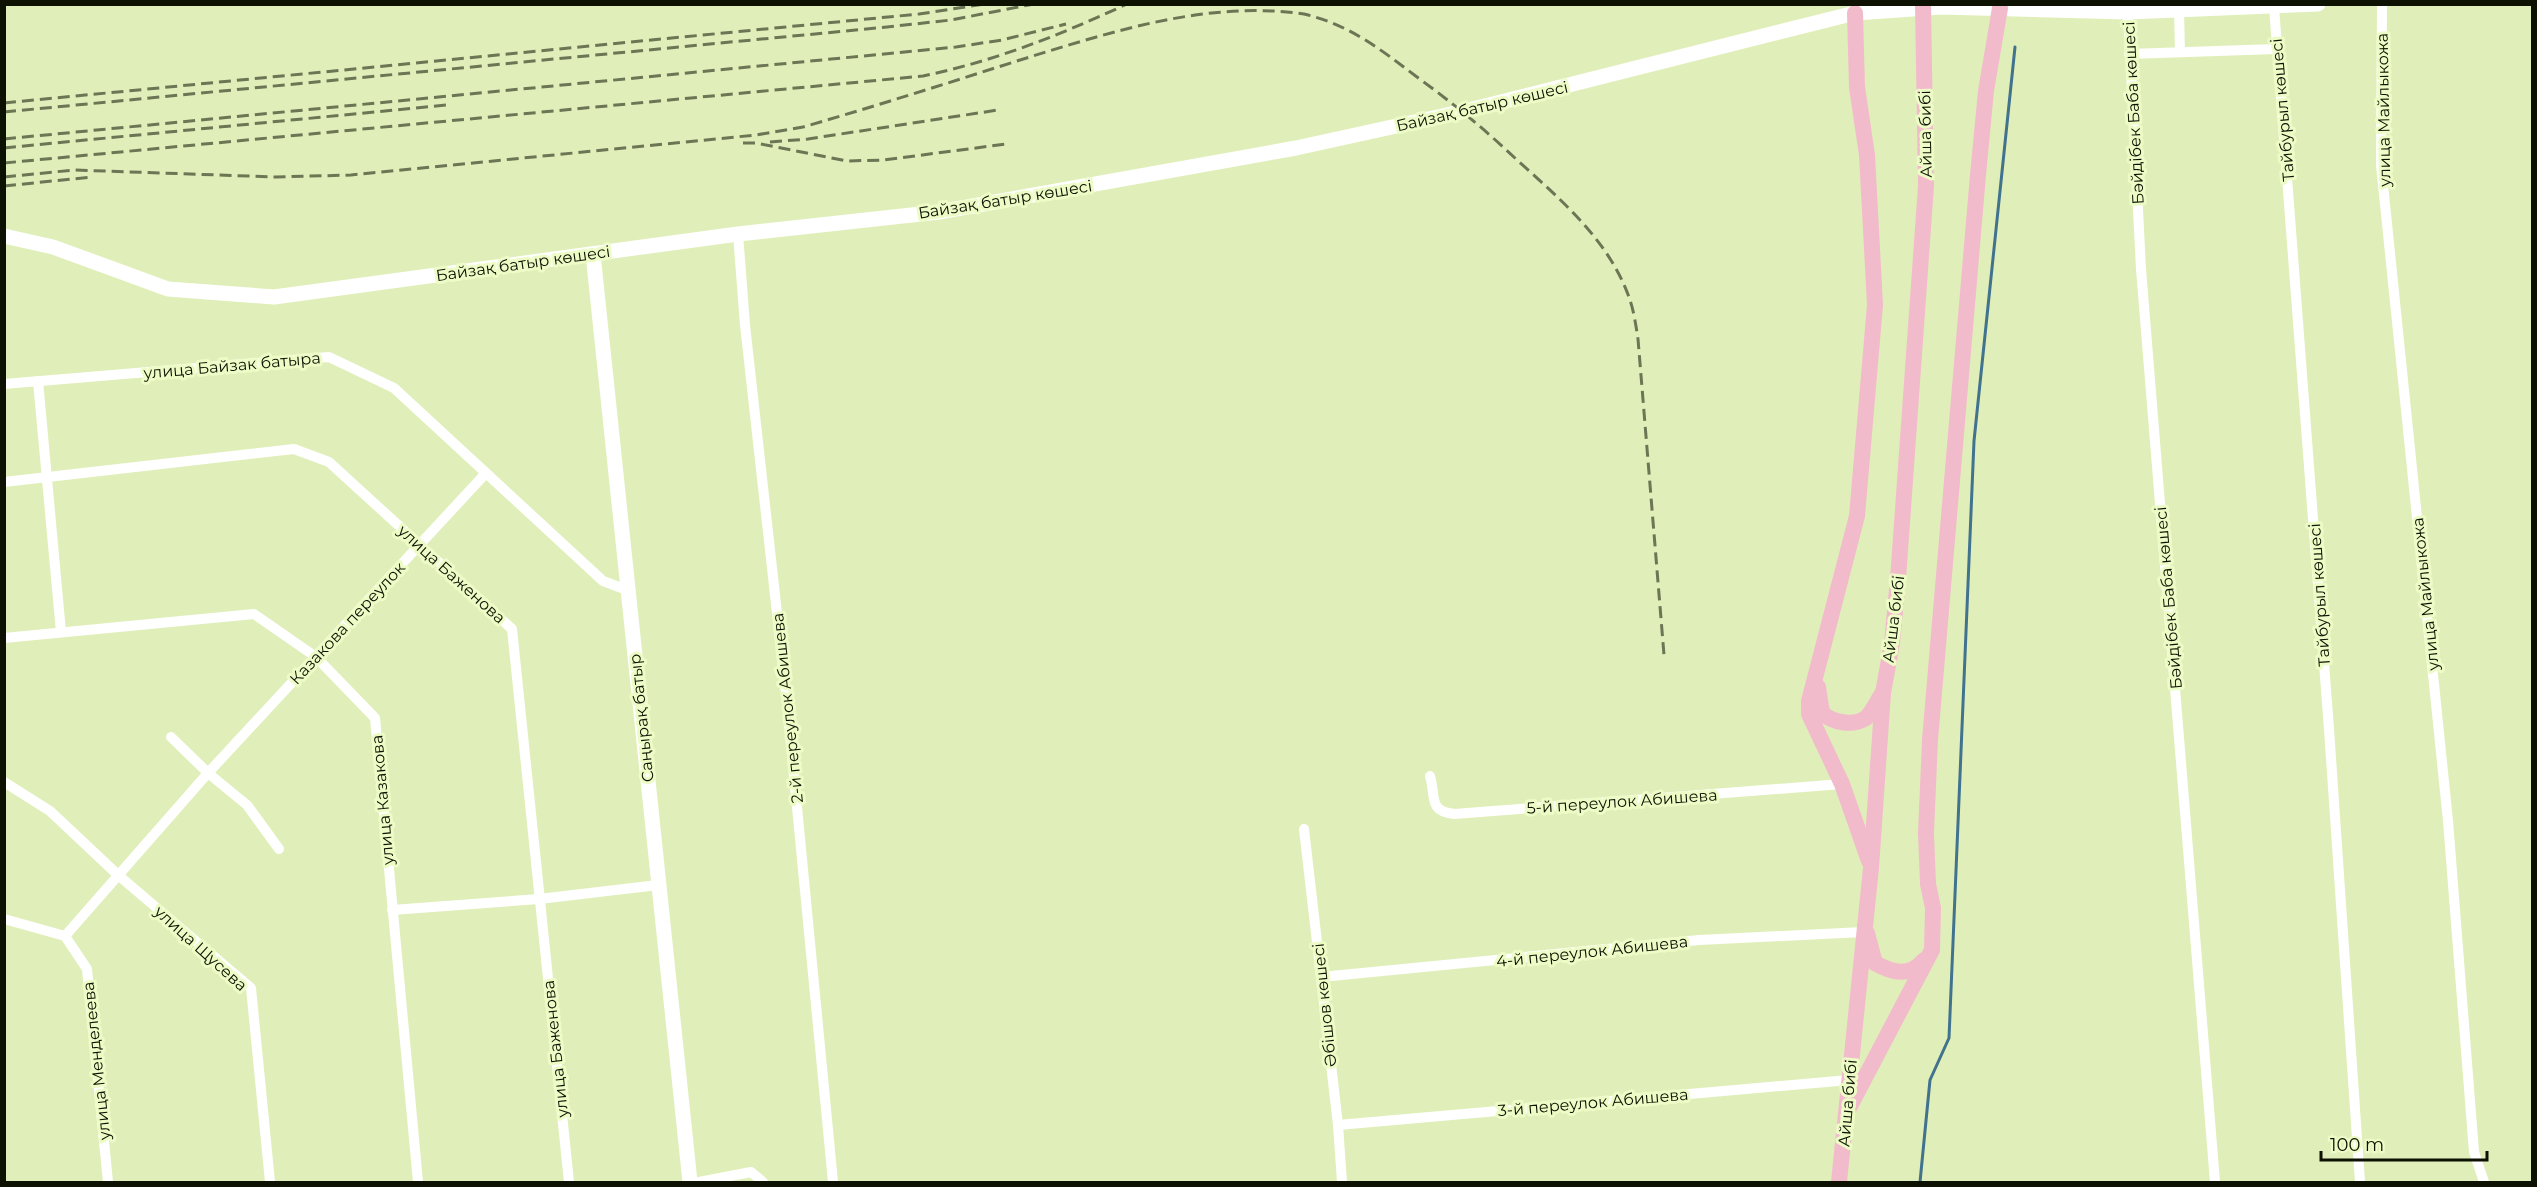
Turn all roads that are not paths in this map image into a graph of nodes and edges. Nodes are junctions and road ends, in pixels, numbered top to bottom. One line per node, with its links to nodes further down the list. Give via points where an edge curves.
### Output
1 (1923, 4): 26 (main road, Айша бибі, via 1926,186 1898,579)
2 (2318, 4): 4 (main road, Байзақ батыр көшесі)
3 (2382, 4): 59 (street, улица Майлыкожа, via 2381,165 2448,821 2474,1152)
4 (2274, 7): 6 (main road, Байзақ батыр көшесі); 9 (street, Тайбурыл көшесі)
5 (2000, 8): 7 (main road, Байзақ батыр көшесі); 8 (main road, Байзақ батыр көшесі, via 1941,7); 42 (main road, via 1979,163 1930,740 1926,833 1933,908)
6 (2179, 10): 7 (main road, Байзақ батыр көшесі); 10 (street)
7 (2128, 12): 11 (street, Бәйдібек Баба көшесі)
8 (1855, 13): 12 (main road, Байзақ батыр көшесі, via 1465,111 1296,148 939,212); 25 (main road, via 1857,87 1867,155 1875,305 1857,516)
9 (2276, 50): 10 (street); 58 (street, Тайбурыл көшесі)
10 (2180, 52): 11 (street)
11 (2129, 54): 57 (street, Бәйдібек Баба көшесі, via 2141,269)
12 (738, 234): 14 (main road, Байзақ батыр көшесі); 54 (street, 2-й переулок Абишева)
13 (4, 236): 14 (main road, Байзақ батыр көшесі, via 53,247 168,289 273,297)
14 (593, 254): 21 (main road, Саңырақ батыр)
15 (38, 381): 16 (street, улица Байзак батыра); 17 (street, улица Байзак батыра, via 329,357 394,388); 18 (street)
16 (4, 384)
17 (486, 473): 20 (street, Казакова переулок); 21 (street, улица Байзак батыра, via 603,581)
18 (46, 477): 19 (street, улица Баженова); 20 (street, улица Баженова, via 294,449 329,462); 22 (street)
19 (4, 482)
20 (420, 545): 24 (street, Казакова переулок); 37 (street, улица Баженова, via 512,628)
21 (627, 590): 36 (main road, Саңырақ батыр)
22 (61, 632): 23 (street, улица Казакова); 24 (street, улица Казакова, via 254,614)
23 (4, 638)
24 (316, 657): 28 (street, Казакова переулок); 38 (street, улица Казакова, via 375,718)
25 (1818, 667): 26 (main road, via 1818,698 1822,712 1831,721 1855,722 1867,717); 31 (main road, via 1809,714)
26 (1883, 693): 34 (main road, Айша бибі)
27 (171, 736): 28 (street)
28 (208, 773): 33 (street, via 248,805); 35 (street, Казакова переулок)
29 (1430, 776): 31 (street, 5-й переулок Абишева, via 1434,806 1454,814)
30 (4, 782): 35 (street, улица Щусева, via 50,811)
31 (1842, 784): 34 (main road)
32 (1304, 829): 43 (street, Әбішов көшесі)
33 (279, 849)
34 (1871, 868): 40 (main road, Айша бибі)
35 (118, 875): 41 (street, Казакова переулок); 48 (street, улица Щусева, via 251,988)
36 (658, 885): 37 (street); 51 (main road, Саңырақ батыр)
37 (538, 899): 38 (street); 50 (street, улица Баженова)
38 (392, 910): 49 (street, улица Казакова)
39 (4, 919): 41 (street)
40 (1864, 926): 42 (main road, via 1875,963 1887,969 1908,972 1918,968); 43 (street, 4-й переулок Абишева); 44 (main road, Айша бибі)
41 (65, 936): 47 (street, улица Менделеева, via 87,969)
42 (1932, 950): 45 (main road)
43 (1321, 977): 46 (street, Әбішов көшесі)
44 (1849, 1080): 45 (main road, Айша бибі); 46 (street, 3-й переулок Абишева)
45 (1846, 1114): 56 (main road, Айша бибі)
46 (1338, 1125): 55 (street, Әбішов көшесі)
47 (108, 1182)
48 (270, 1182)
49 (418, 1182)
50 (569, 1182)
51 (690, 1182)
52 (699, 1182): 53 (street, via 752,1172)
53 (763, 1182)
54 (833, 1182)
55 (1342, 1182)
56 (1839, 1182)
57 (2215, 1182)
58 (2360, 1182)
59 (2484, 1182)

